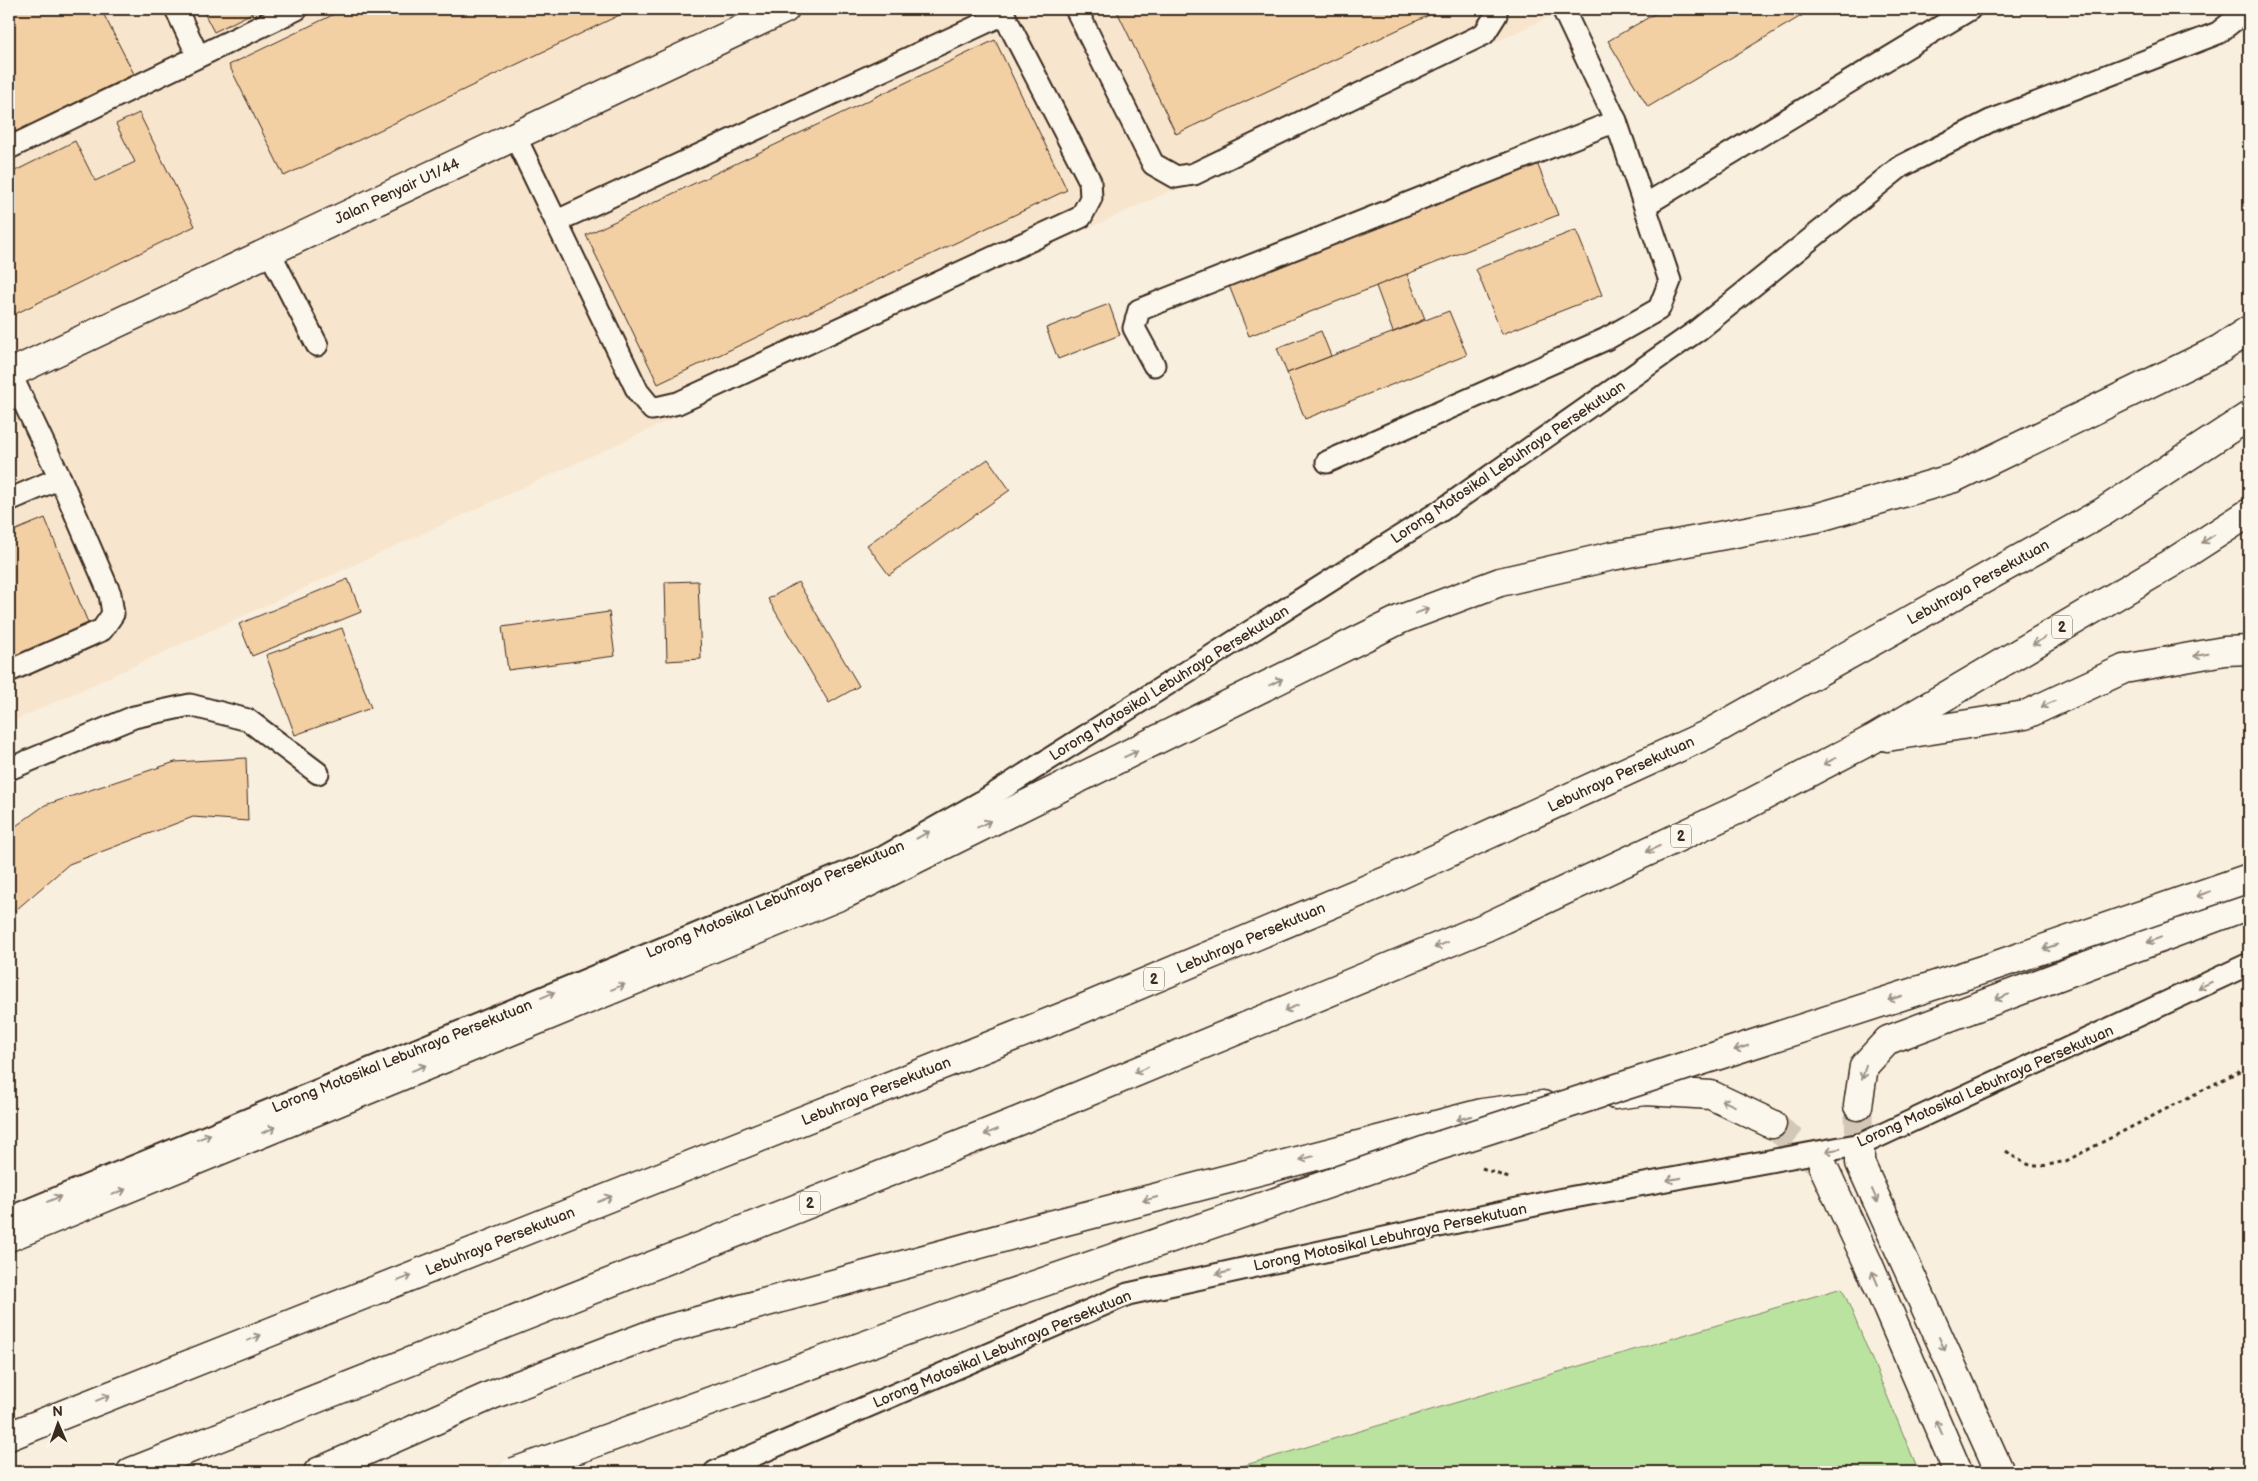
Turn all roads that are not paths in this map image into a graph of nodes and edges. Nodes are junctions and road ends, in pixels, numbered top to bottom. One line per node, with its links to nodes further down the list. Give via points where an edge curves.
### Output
1 (176, 9): 10 (lane)
2 (297, 9): 10 (lane)
3 (785, 9): 12 (main road, Jalan Penyair U1/44)
4 (1076, 9): 5 (lane, via 1153,164 1176,177 1194,174 1484,34 1496,15)
5 (1496, 9)
6 (1563, 9): 11 (lane)
7 (1970, 9): 14 (lane)
8 (2248, 9): 38 (lane, Lorong Motosikal Lebuhraya Persekutuan, one-way to 8, via 884,856 983,801 1442,510 1698,330 1900,167 1990,121 2218,33)
9 (1002, 11): 15 (lane); 15 (lane, via 1090,181 1091,198 1081,217 678,403 652,408 638,392)
10 (198, 56): 13 (lane)
11 (1616, 121): 14 (lane); 19 (lane, via 1139,310 1134,328)
12 (515, 136): 15 (lane); 16 (main road, Jalan Penyair U1/44)
13 (9, 148)
14 (1645, 205): 22 (lane, via 1670,281 1659,310 1606,339)
15 (557, 221)
16 (269, 251): 18 (lane); 20 (main road, Jalan Penyair U1/44)
17 (2249, 330): 39 (main road, one-way to 17, via 846,893 1401,619 1500,582 1612,556 1816,518 1954,478 2220,349)
18 (317, 345)
19 (1154, 365)
20 (9, 374): 23 (lane)
21 (2249, 416): 40 (main road, Lebuhraya Persekutuan / 2, one-way to 21, via 1070,1014 1391,879 1706,735 2103,512)
22 (1327, 462)
23 (60, 478): 24 (lane); 27 (lane, via 110,594 112,614 102,630)
24 (9, 500)
25 (2249, 513): 28 (main road, 2, one-way to 28, via 2170,564)
26 (2249, 650): 28 (main road, one-way to 28, via 2224,651 2124,669 2025,715)
27 (9, 671)
28 (1873, 739): 41 (main road, 2, one-way to 41, via 1739,809 1486,927 1018,1121)
29 (9, 770): 30 (lane, via 134,717 190,705 248,720)
30 (318, 773)
31 (2249, 878): 43 (main road, one-way to 43, bridge, via 1988,968 1432,1148 965,1310)
32 (2249, 905): 34 (main road, one-way to 34, via 1888,1040 1864,1066)
33 (2249, 964): 44 (lane, Lorong Motosikal Lebuhraya Persekutuan, one-way to 44, via 1862,1144 1563,1199 1128,1294)
34 (1858, 1106)
35 (1772, 1124): 42 (main road, one-way to 42, via 1711,1095 1646,1090 1482,1113 1031,1230 657,1332 492,1394)
36 (1860, 1150): 46 (main road, one-way to 46, via 1860,1163)
37 (1823, 1166): 45 (main road, one-way to 37)
38 (9, 1218)
39 (9, 1237)
40 (9, 1436)
41 (131, 1472)
42 (318, 1472)
43 (514, 1472)
44 (716, 1472)
45 (1958, 1472)
46 (2000, 1472)

